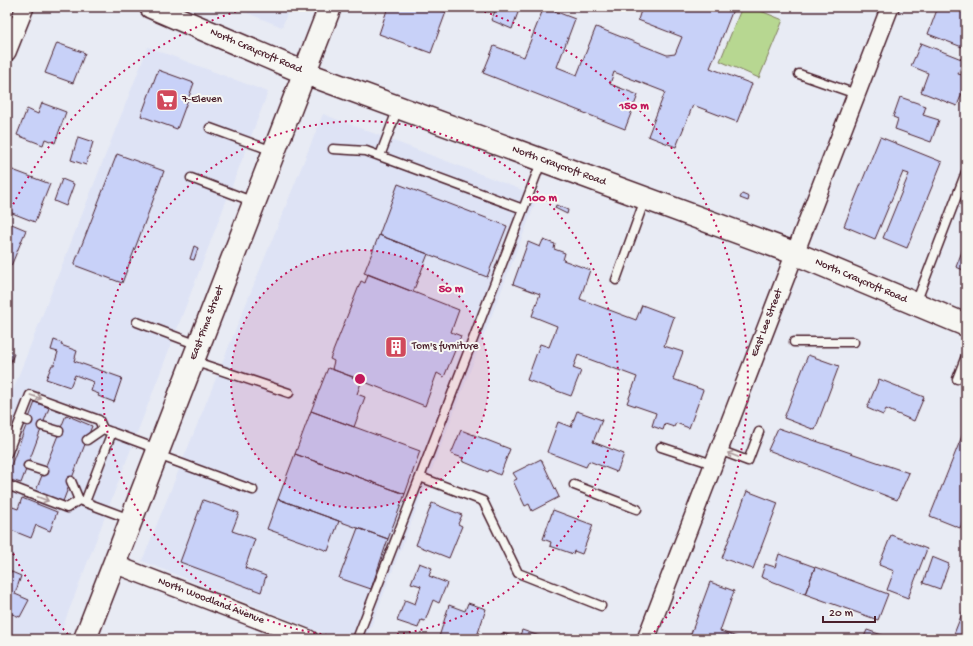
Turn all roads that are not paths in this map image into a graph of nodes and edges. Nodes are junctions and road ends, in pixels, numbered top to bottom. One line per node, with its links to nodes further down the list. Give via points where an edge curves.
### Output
1 (25, 7): 5 (street)
2 (330, 7): 6 (main road, East Pima Street)
3 (890, 7): 8 (street, East Lee Street)
4 (159, 8): 6 (main road, North Craycroft Road)
5 (7, 52)
6 (305, 73): 9 (main road, North Craycroft Road); 12 (main road, East Pima Street)
7 (799, 74): 8 (lane)
8 (856, 94): 20 (street, East Lee Street)
9 (398, 107): 13 (lane); 14 (main road, North Craycroft Road)
10 (210, 128): 12 (lane)
11 (333, 149): 13 (lane, via 366,151)
12 (274, 152): 18 (main road, East Pima Street)
13 (380, 156): 19 (lane)
14 (542, 160): 17 (main road, North Craycroft Road); 19 (lane)
15 (966, 172): 22 (lane)
16 (191, 178): 18 (lane)
17 (645, 198): 20 (main road, North Craycroft Road); 21 (lane)
18 (254, 202): 27 (main road, East Pima Street)
19 (523, 209): 43 (lane)
20 (794, 253): 22 (main road, North Craycroft Road); 40 (street, East Lee Street)
21 (616, 280)
22 (916, 304): 24 (main road, North Craycroft Road)
23 (136, 322): 27 (lane)
24 (966, 325)
25 (794, 342): 26 (lane)
26 (854, 342)
27 (196, 353): 30 (lane); 38 (main road, East Pima Street)
28 (966, 356): 29 (lane)
29 (957, 379)
30 (289, 393)
31 (42, 426): 33 (lane)
32 (103, 429): 34 (lane); 36 (lane); 39 (lane, one-way to 32, via 25,420 30,395 99,420)
33 (59, 431)
34 (112, 432): 38 (lane); 48 (lane)
35 (760, 432): 40 (lane, one-way to 40, via 748,461)
36 (87, 440)
37 (661, 446): 40 (lane)
38 (157, 452): 47 (lane); 50 (main road, East Pima Street)
39 (9, 457)
40 (716, 457): 56 (street, East Lee Street)
41 (28, 466): 42 (lane)
42 (44, 471)
43 (420, 477): 52 (lane, via 483,501 518,573); 55 (lane)
44 (71, 481): 48 (lane)
45 (7, 485): 48 (lane, one-way to 48, via 67,508)
46 (574, 485): 49 (lane)
47 (253, 490)
48 (82, 501): 50 (lane)
49 (637, 509)
50 (131, 519): 51 (main road, East Pima Street)
51 (114, 564): 53 (main road, East Pima Street); 54 (street, North Woodland Avenue)
52 (601, 606)
53 (85, 639)
54 (309, 639)
55 (356, 639)
56 (646, 639)

